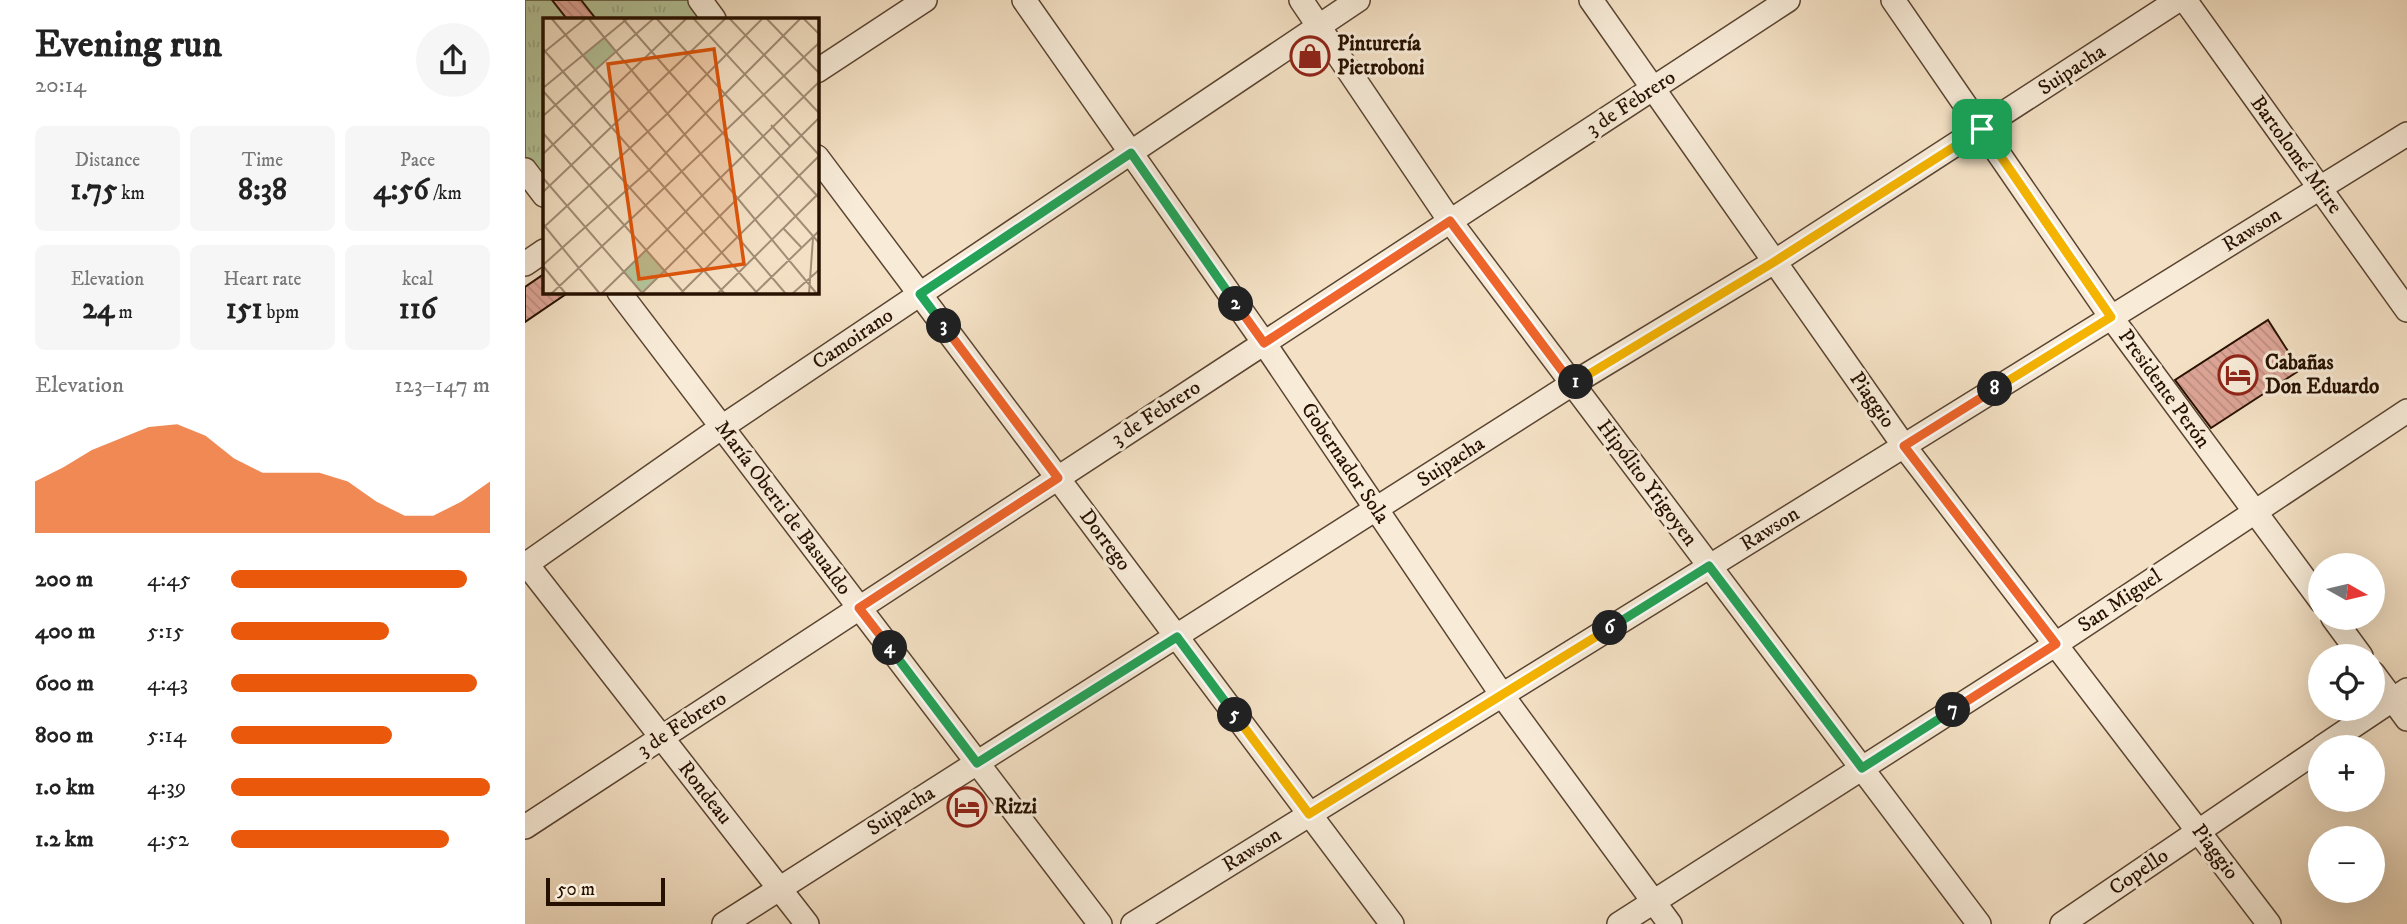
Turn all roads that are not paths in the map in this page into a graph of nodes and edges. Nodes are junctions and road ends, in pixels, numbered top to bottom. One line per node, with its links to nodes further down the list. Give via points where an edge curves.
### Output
1 (700, 0): 11 (street)
2 (925, 0): 13 (street)
3 (1024, 0): 17 (street, Gobernador Sola)
4 (1301, 0): 12 (street, Hipólito Yrigoyen)
5 (1358, 0): 12 (street, Camoirano)
6 (1591, 0): 14 (street, Piaggio)
7 (1788, 0): 14 (street, 3 de Febrero)
8 (1893, 0): 15 (street, Presidente Perón)
9 (2178, 0): 15 (street, Suipacha)
10 (2185, 0): 20 (street, Bartolomé Mitre)
11 (713, 18)
12 (1319, 26): 17 (street, Camoirano); 22 (street, Hipólito Yrigoyen)
13 (819, 70)
14 (1652, 89): 22 (street, 3 de Febrero); 24 (street, Piaggio)
15 (1982, 129): 24 (street, Suipacha); 29 (street, Presidente Perón)
16 (2407, 134): 20 (street, Rawson)
17 (1131, 153): 27 (street, Camoirano); 30 (street, Gobernador Sola)
18 (819, 160): 27 (street, Dorrego)
19 (525, 170): 21 (street)
20 (2320, 188): 28 (street, Bartolomé Mitre); 29 (street, Rawson)
21 (543, 194)
22 (1450, 221): 30 (street, 3 de Febrero); 31 (street, Hipólito Yrigoyen)
23 (543, 252): 25 (street)
24 (1774, 262): 31 (street, Suipacha); 34 (street, Piaggio)
25 (525, 264)
26 (621, 294): 33 (street, María Oberti de Basualdo)
27 (920, 294): 33 (street, Camoirano); 35 (street, Dorrego)
28 (2407, 310)
29 (2111, 317): 34 (street, Rawson); 37 (street, Presidente Perón)
30 (1264, 343): 35 (street, 3 de Febrero); 36 (street, Gobernador Sola)
31 (1572, 384): 36 (street, Suipacha); 39 (street, Hipólito Yrigoyen)
32 (2407, 411): 37 (street, San Miguel)
33 (722, 427): 38 (street, Camoirano); 41 (street, María Oberti de Basualdo)
34 (1904, 446): 39 (street, Rawson); 43 (street, Piaggio)
35 (1058, 478): 41 (street, 3 de Febrero); 42 (street, Dorrego)
36 (1377, 510): 42 (street, Suipacha); 46 (street, Gobernador Sola)
37 (2255, 512): 40 (street, Presidente Perón); 43 (street, San Miguel)
38 (525, 564): 49 (street, Rondeau)
39 (1709, 566): 46 (street, Rawson); 52 (street, Hipólito Yrigoyen)
40 (2308, 583)
41 (859, 608): 49 (street, 3 de Febrero); 51 (street, María Oberti de Basualdo)
42 (1177, 637): 51 (street, Suipacha); 53 (street, Dorrego)
43 (2056, 644): 52 (street, San Miguel); 55 (street, Piaggio)
44 (2385, 682): 45 (street)
45 (2400, 694): 47 (street); 48 (street, Copello)
46 (1502, 695): 53 (street, Rawson); 57 (street, Gobernador Sola)
47 (2407, 719)
48 (2340, 735)
49 (662, 737): 54 (street, 3 de Febrero); 56 (street, Rondeau)
50 (2308, 757): 55 (street, Copello)
51 (977, 763): 56 (street, Suipacha); 60 (street, María Oberti de Basualdo)
52 (1862, 768): 57 (street, San Miguel); 65 (street, Hipólito Yrigoyen)
53 (1309, 814): 61 (street, Rawson); 62 (street, Dorrego)
54 (525, 827)
55 (2199, 831): 66 (street, Copello); 67 (street, Piaggio)
56 (780, 889): 58 (street, Suipacha); 59 (street, Rondeau)
57 (1654, 901): 63 (street, San Miguel); 64 (street, Gobernador Sola)
58 (724, 924)
59 (807, 924)
60 (1100, 924)
61 (1133, 924)
62 (1392, 924)
63 (1619, 924)
64 (1670, 924)
65 (1979, 924)
66 (2062, 924)
67 (2269, 924)

